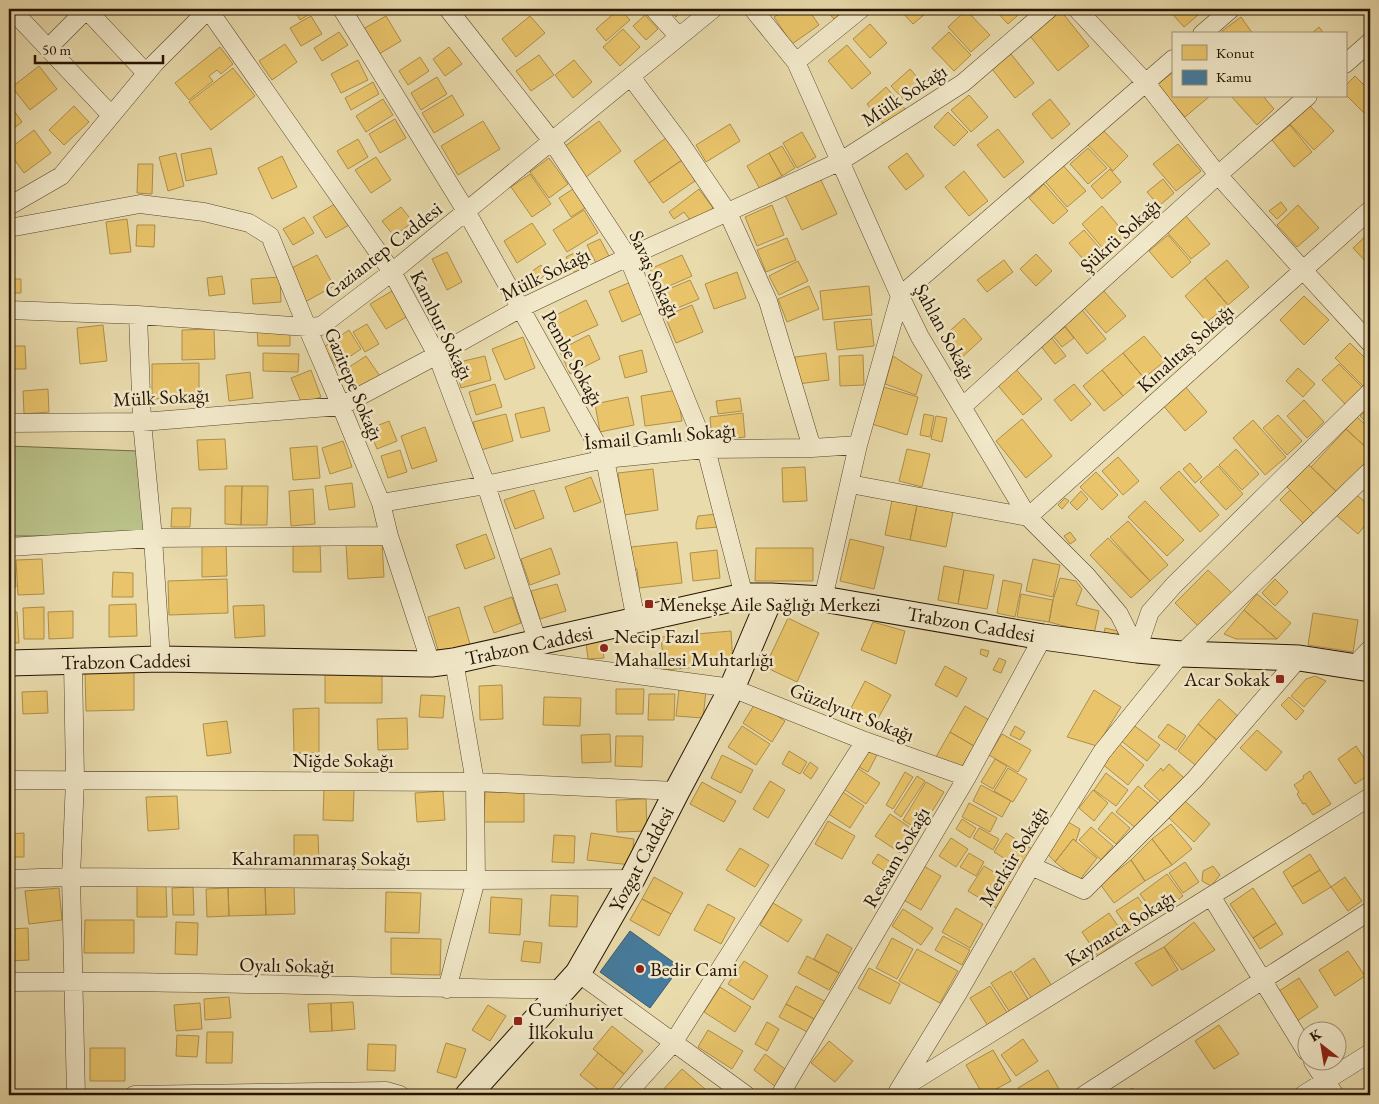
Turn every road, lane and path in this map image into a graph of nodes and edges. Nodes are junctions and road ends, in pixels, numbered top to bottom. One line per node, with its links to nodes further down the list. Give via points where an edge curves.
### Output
1 (10, 9): 16 (street)
2 (87, 9): 16 (street); 20 (street)
3 (209, 9): 20 (street); 35 (street, Kambur Sokağı)
4 (342, 9): 30 (street, Pembe Sokağı)
5 (448, 9): 25 (street, Savaş Sokağı)
6 (654, 9): 14 (street)
7 (713, 9): 14 (street, Gaziantep Caddesi)
8 (753, 9): 18 (street, Şahlan Sokağı)
9 (861, 9): 18 (street)
10 (1048, 9): 26 (street, Mülk Sokağı, via 963,83)
11 (1077, 9): 22 (street)
12 (1231, 9): 13 (street)
13 (1204, 32)
14 (679, 37): 21 (street, Gaziantep Caddesi)
15 (1370, 42): 19 (street)
16 (48, 48): 24 (street)
17 (1172, 61): 22 (street)
18 (796, 62): 26 (street, Şahlan Sokağı)
19 (1346, 63)
20 (146, 73): 24 (street)
21 (631, 77): 25 (street, Gaziantep Caddesi); 31 (street)
22 (1146, 83): 27 (street); 36 (street)
23 (1306, 98): 27 (street, Şükrü Sokağı)
24 (111, 115): 28 (street, via 61,176)
25 (552, 141): 30 (street, Gaziantep Caddesi); 33 (street, Savaş Sokağı)
26 (841, 161): 31 (street, Mülk Sokağı); 36 (street, Şahlan Sokağı)
27 (1218, 175): 34 (street); 45 (street, Şükrü Sokağı)
28 (9, 206)
29 (1370, 210): 34 (street, Kınalıtaş Sokağı)
30 (466, 211): 35 (street, Gaziantep Caddesi); 37 (street, Pembe Sokağı)
31 (728, 213): 33 (street, Mülk Sokağı); 49 (street, via 768,301)
32 (9, 228): 40 (street, Gazitepe Sokağı, via 140,204 204,212 249,224 270,236)
33 (628, 257): 37 (street, Mülk Sokağı); 50 (street, Savaş Sokağı)
34 (1303, 270): 41 (street); 56 (street, Kınalıtaş Sokağı)
35 (392, 272): 40 (street, Gaziantep Caddesi, via 322,326); 42 (street, Kambur Sokağı)
36 (900, 296): 45 (street, Şahlan Sokağı, via 920,337); 48 (street)
37 (521, 308): 42 (street, Mülk Sokağı); 51 (street, Pembe Sokağı)
38 (9, 310): 39 (street, Gaziantep Caddesi)
39 (138, 315): 40 (street, Gaziantep Caddesi); 46 (street)
40 (307, 326): 44 (street, Gazitepe Sokağı)
41 (1370, 343)
42 (437, 355): 44 (street, Mülk Sokağı); 54 (street, Kambur Sokağı)
43 (1370, 392): 66 (street, via 1174,585 1150,612)
44 (341, 406): 46 (street, Mülk Sokağı); 55 (street, Gazitepe Sokağı)
45 (962, 407): 56 (street, Şahlan Sokağı)
46 (142, 422): 47 (street, Mülk Sokağı); 58 (street)
47 (9, 423)
48 (858, 446): 49 (street, İsmail Gamlı Sokağı); 53 (street)
49 (812, 448): 50 (street, İsmail Gamlı Sokağı)
50 (706, 449): 51 (street, İsmail Gamlı Sokağı); 60 (street, Savaş Sokağı)
51 (604, 459): 54 (street, İsmail Gamlı Sokağı); 63 (street, Pembe Sokağı)
52 (1370, 471): 68 (street, Merkür Sokağı)
53 (850, 484): 56 (street); 62 (street)
54 (486, 485): 55 (street, İsmail Gamlı Sokağı); 65 (street, Kambur Sokağı)
55 (380, 503): 57 (street, Gazitepe Sokağı)
56 (1028, 517): 66 (street, Şahlan Sokağı, via 1086,575 1119,614)
57 (389, 536): 58 (street); 74 (street, Gazitepe Sokağı)
58 (153, 538): 59 (street); 70 (street)
59 (9, 547)
60 (744, 596): 61 (main road, Trabzon Caddesi); 63 (main road, Trabzon Caddesi)
61 (771, 596): 62 (main road, Trabzon Caddesi); 75 (main road, Yozgat Caddesi)
62 (823, 599): 64 (main road, Trabzon Caddesi)
63 (636, 621): 65 (main road, Trabzon Caddesi)
64 (1043, 637): 66 (main road, Trabzon Caddesi); 77 (street, Ressam Sokağı)
65 (538, 643): 67 (main road, Trabzon Caddesi)
66 (1137, 650): 68 (main road, Trabzon Caddesi)
67 (484, 654): 74 (main road, Trabzon Caddesi); 75 (street, Güzelyurt Sokağı)
68 (1181, 654): 69 (main road, Trabzon Caddesi); 83 (street, Merkür Sokağı, via 1102,752)
69 (1299, 658): 71 (main road, Trabzon Caddesi); 83 (street, via 1194,779 1084,890)
70 (161, 659): 72 (main road, Trabzon Caddesi); 74 (main road, Trabzon Caddesi)
71 (1365, 661)
72 (73, 662): 73 (main road, Trabzon Caddesi); 79 (street)
73 (9, 663)
74 (443, 663): 80 (street, Gazitepe Sokağı)
75 (732, 688): 76 (street, Güzelyurt Sokağı); 81 (main road, Yozgat Caddesi)
76 (865, 741): 77 (street, Güzelyurt Sokağı); 96 (street)
77 (967, 777): 107 (street, Ressam Sokağı)
78 (9, 780): 79 (street, Niğde Sokağı)
79 (75, 780): 80 (street, Niğde Sokağı); 84 (street)
80 (475, 782): 81 (street, Niğde Sokağı); 87 (street, Gazitepe Sokağı)
81 (677, 790): 86 (main road, Yozgat Caddesi)
82 (1370, 796): 88 (street, Kaynarca Sokağı)
83 (1031, 866): 100 (street, Merkür Sokağı, via 958,993)
84 (71, 877): 85 (street, Kahramanmaraş Sokağı); 87 (street, Kahramanmaraş Sokağı); 91 (street)
85 (9, 879)
86 (632, 879): 87 (street, Kahramanmaraş Sokağı); 92 (main road, Yozgat Caddesi)
87 (476, 880): 94 (street, Gazitepe Sokağı)
88 (1211, 896): 90 (street); 100 (street, Kaynarca Sokağı)
89 (1370, 911): 90 (street)
90 (1263, 980): 95 (street); 108 (street)
91 (73, 981): 93 (street, Oyalı Sokağı); 94 (street, Oyalı Sokağı); 101 (street)
92 (571, 981): 94 (street, Oyalı Sokağı); 96 (street); 104 (main road, Yozgat Caddesi)
93 (9, 982)
94 (447, 989)
95 (1296, 1034)
96 (673, 1043): 105 (street); 106 (street)
97 (1370, 1053): 99 (street)
98 (1320, 1072): 99 (street)
99 (1330, 1088): 109 (street)
100 (895, 1093)
101 (76, 1095)
102 (134, 1095): 103 (street, via 386,1091)
103 (400, 1095)
104 (468, 1095)
105 (626, 1095)
106 (746, 1095)
107 (780, 1095)
108 (1084, 1095)
109 (1303, 1095)

